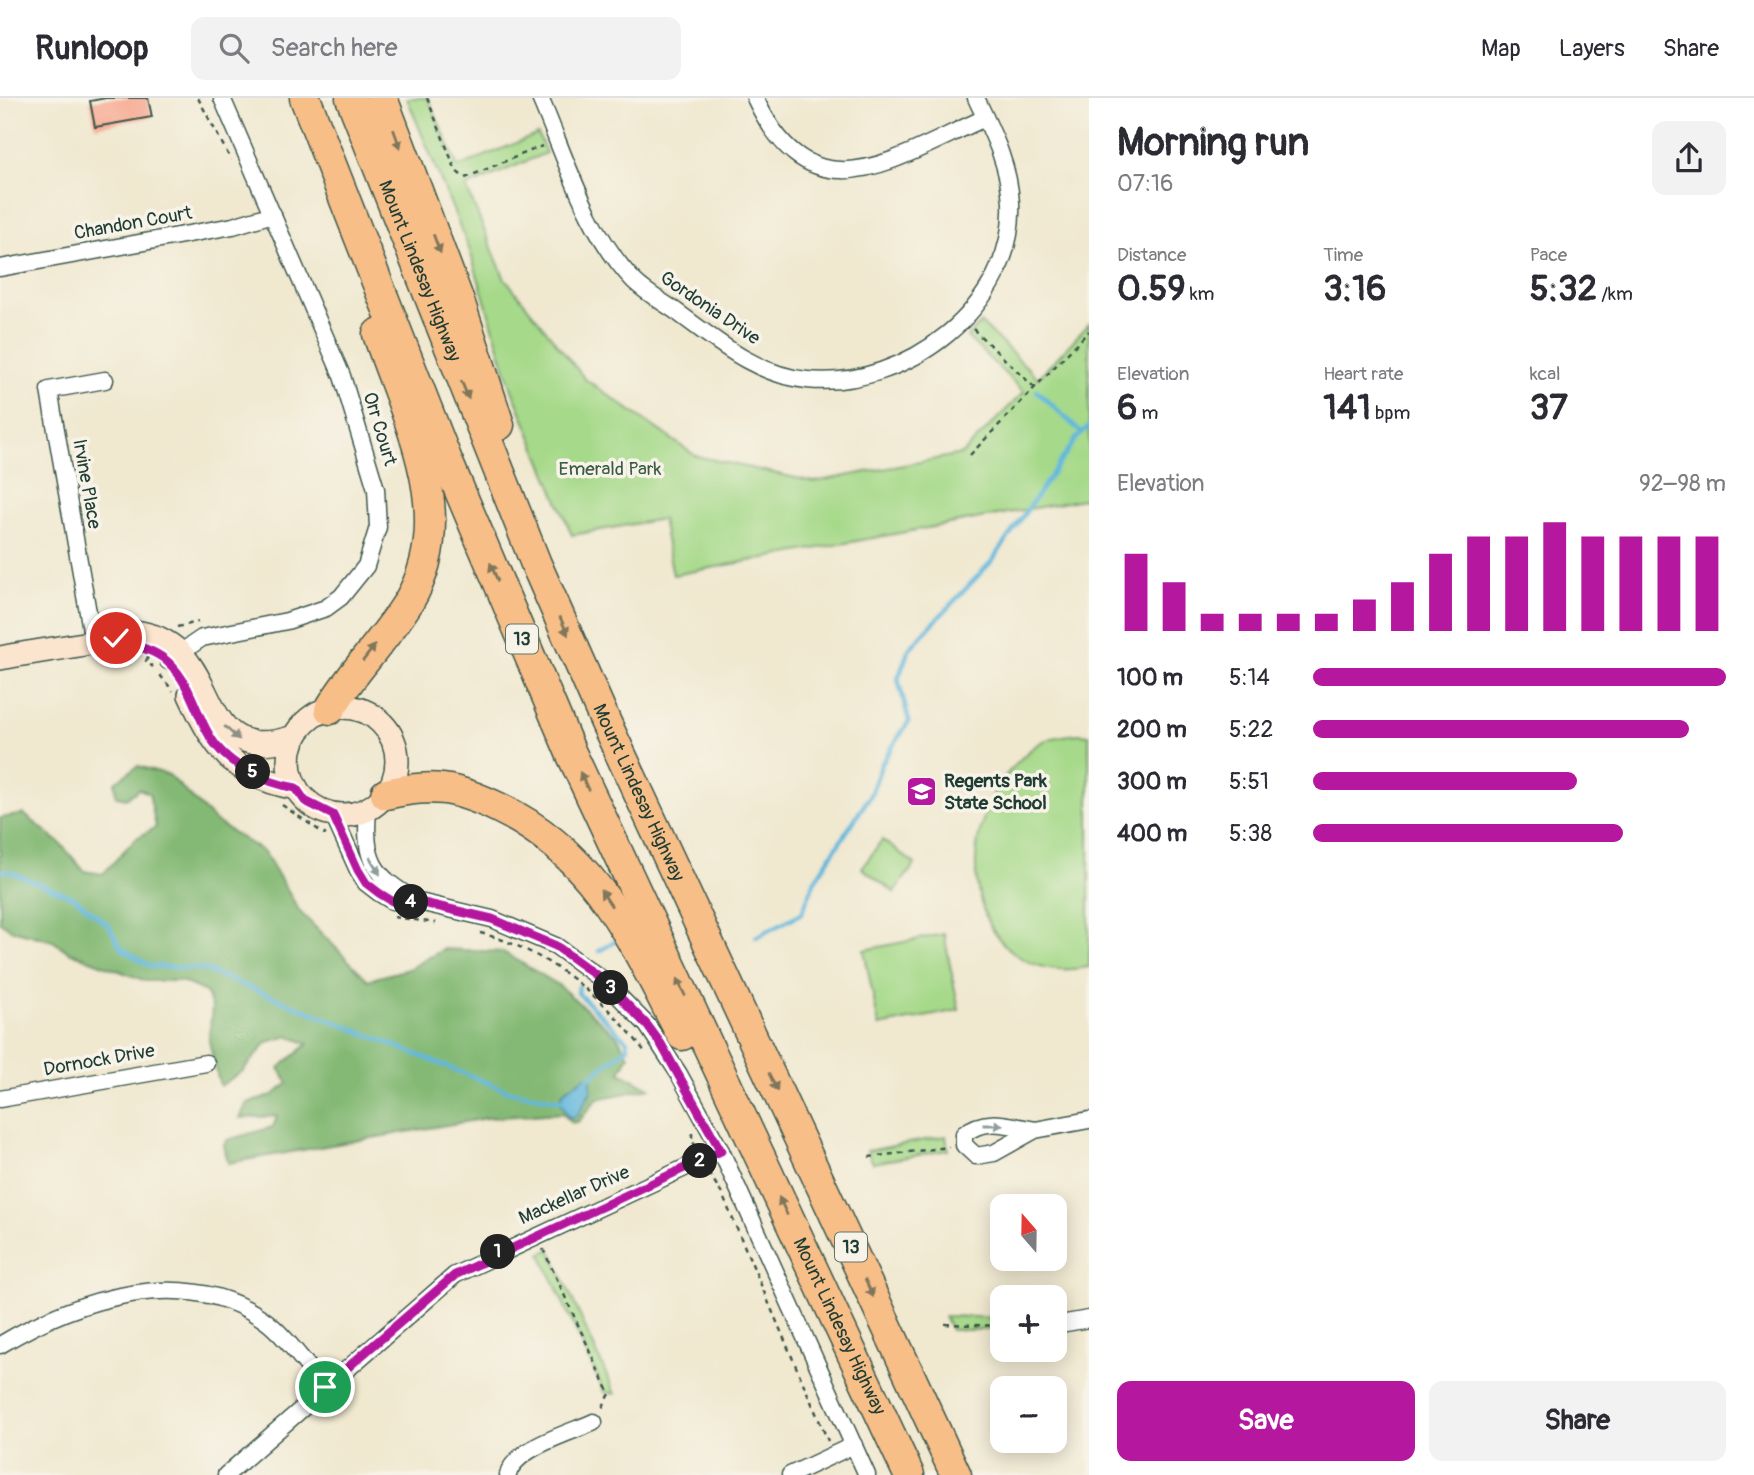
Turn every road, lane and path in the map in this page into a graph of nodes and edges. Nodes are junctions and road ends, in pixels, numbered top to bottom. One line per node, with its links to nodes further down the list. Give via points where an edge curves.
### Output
1 (222, 98): 12 (street, Orr Court)
2 (306, 98): 11 (highway, Mount Lindesay Highway / 13)
3 (351, 98): 19 (highway, Mount Lindesay Highway / 13, one-way to 19)
4 (382, 98): 19 (highway, one-way to 19, via 460,304 531,520)
5 (427, 98): 10 (path, via 456,171 465,178)
6 (540, 98): 10 (street, Gordonia Drive)
7 (755, 98): 9 (street, via 778,139 796,156 821,169 848,172 873,167)
8 (976, 98): 9 (street, Gordonia Drive)
9 (985, 118): 14 (street, Gordonia Drive, via 1008,177 1008,240 993,278)
10 (558, 139): 14 (street, Gordonia Drive, via 590,217 611,254 636,283 737,355 769,371 806,380 875,375 904,362)
11 (336, 176): 23 (highway, one-way to 11, via 413,593 425,562 431,517 422,462 341,228); 30 (highway, Mount Lindesay Highway / 13, one-way to 11, via 571,753 448,463)
12 (273, 214): 13 (street, Chandon Court, via 233,226); 21 (street, Orr Court, via 342,376 370,466 379,509 375,545 355,583 326,608 202,638)
13 (0, 268)
14 (960, 324): 17 (path, via 975,330)
15 (1089, 331): 17 (path)
16 (105, 380): 20 (street, Irvine Place, via 49,390)
17 (1034, 387): 18 (path)
18 (970, 455)
19 (536, 564): 51 (highway, Mount Lindesay Highway / 13, one-way to 51)
20 (105, 639): 21 (street); 22 (street)
21 (173, 656): 24 (street, one-way to 24, via 192,666 230,734 251,745); 25 (street, via 220,751 278,785)
22 (0, 658)
23 (330, 709): 24 (street, via 303,724); 26 (street, via 360,710 388,732 397,752 397,767)
24 (294, 737): 25 (street, via 289,763)
25 (296, 788): 27 (street, via 312,805)
26 (377, 802): 27 (street, via 351,815); 28 (street, one-way to 28, via 365,843 376,871); 30 (highway, one-way to 26, via 699,1067 608,901 592,878 555,843 516,817 451,791 420,786)
27 (333, 815): 28 (street, via 366,883 392,901)
28 (419, 902): 35 (street, via 526,932 556,946 603,980 661,1044)
29 (206, 1063): 31 (street, Dornock Drive)
30 (730, 1093): 50 (highway, Mount Lindesay Highway / 13, one-way to 30)
31 (0, 1099)
32 (1089, 1120): 33 (street)
33 (1035, 1130): 34 (street, via 993,1153 976,1156); 34 (street, one-way to 33, via 964,1134 991,1122)
34 (964, 1145): 36 (path)
35 (721, 1151): 37 (street, Mackellar Drive); 45 (street)
36 (869, 1157)
37 (536, 1235): 43 (street, Mackellar Drive, via 455,1275); 44 (path, via 610,1394)
38 (1089, 1319): 39 (street)
39 (1067, 1323)
40 (945, 1324): 41 (path)
41 (990, 1326)
42 (0, 1345): 43 (street, via 35,1324 84,1305 150,1291 193,1290 227,1298 266,1320)
43 (325, 1387): 46 (street, Mackellar Drive)
44 (594, 1422): 47 (street, via 521,1455 510,1465)
45 (854, 1445): 48 (street); 49 (street)
46 (226, 1475)
47 (508, 1475)
48 (790, 1475)
49 (867, 1475)
50 (909, 1475)
51 (956, 1475)

